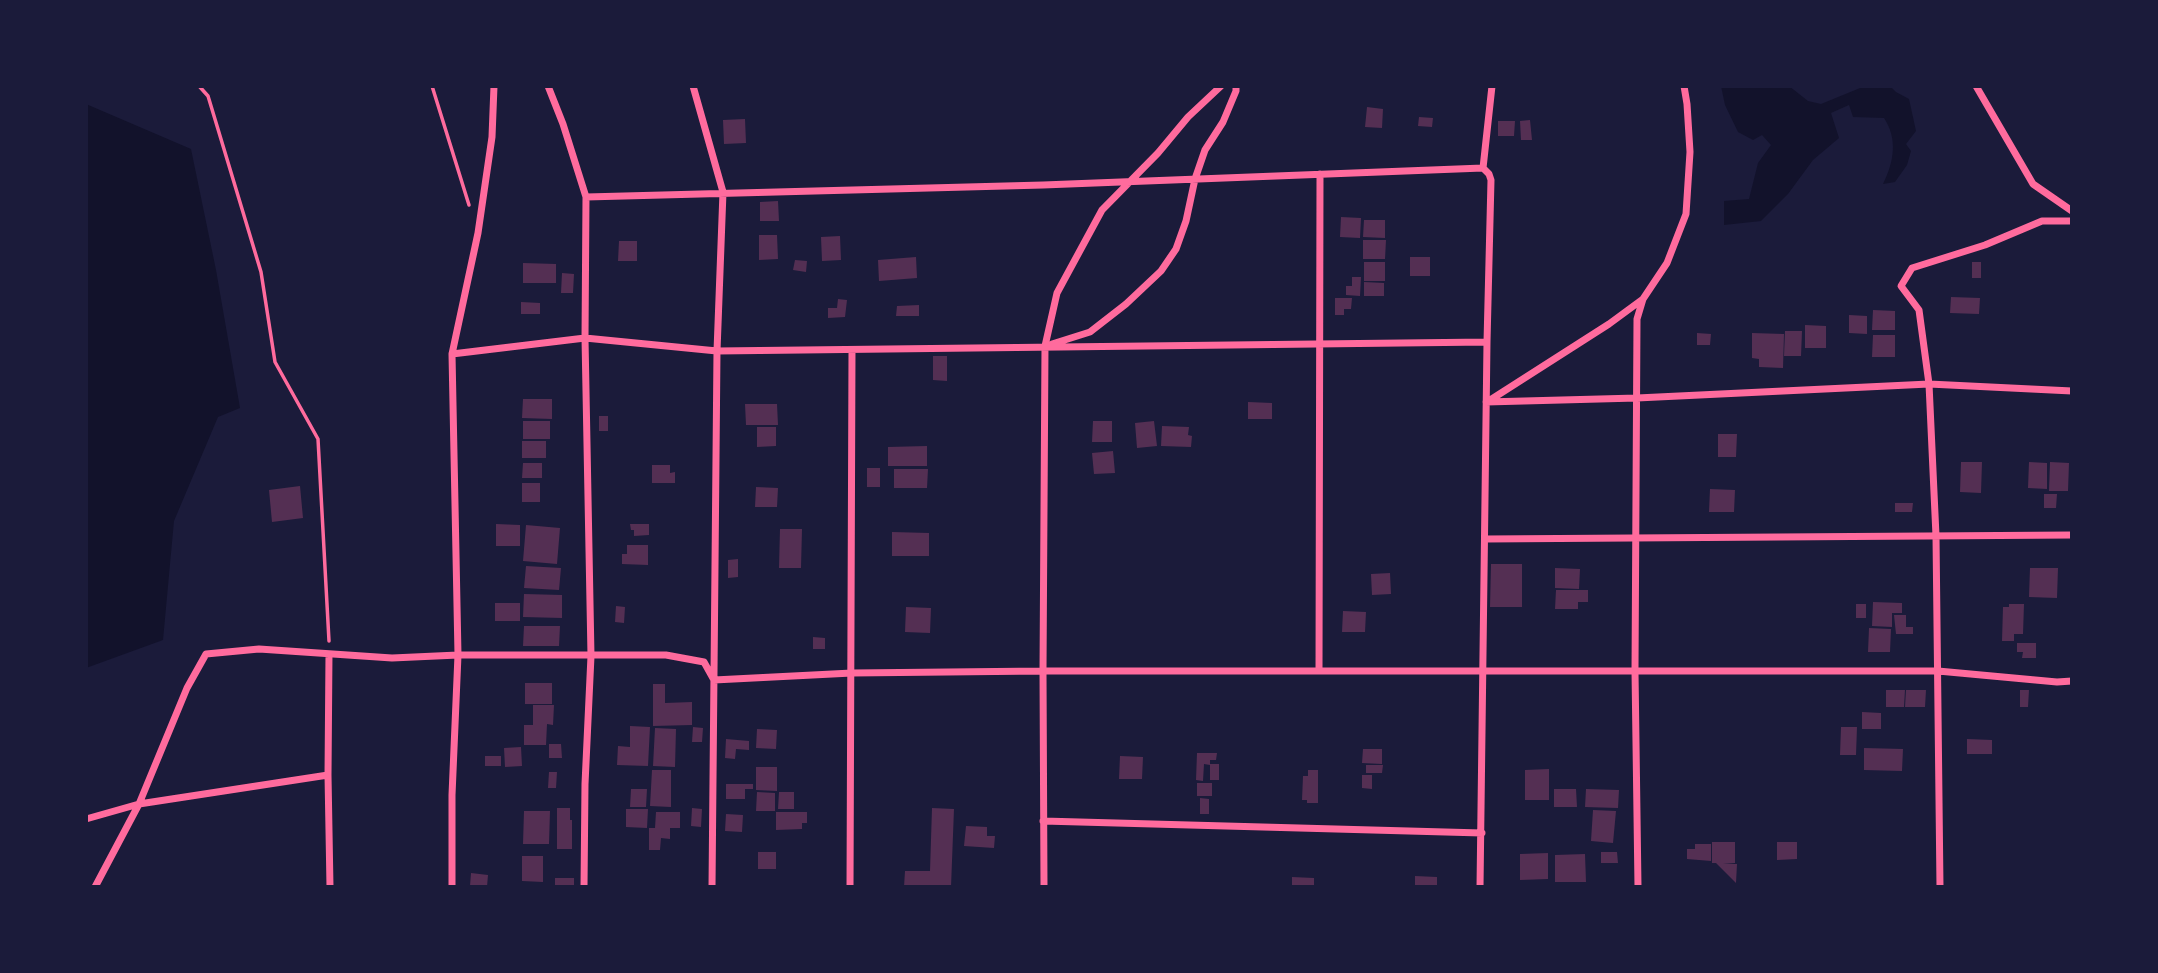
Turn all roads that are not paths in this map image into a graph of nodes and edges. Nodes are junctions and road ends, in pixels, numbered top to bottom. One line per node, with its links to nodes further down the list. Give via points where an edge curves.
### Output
1 (494, 86): 24 (street, via 492,137 478,233)
2 (548, 86): 14 (street)
3 (693, 86): 13 (street)
4 (1221, 86): 12 (street)
5 (1236, 86): 11 (street)
6 (1492, 86): 9 (street)
7 (1684, 86): 17 (street, via 1690,152 1686,215 1667,263)
8 (1976, 86): 15 (street, via 2033,184)
9 (1483, 168): 10 (street); 19 (street, via 1491,180)
10 (1320, 174): 11 (street); 20 (street)
11 (1195, 179): 12 (street); 21 (street, via 1180,240 1161,271 1090,332)
12 (1128, 181): 13 (street); 21 (street, via 1102,210 1057,293)
13 (723, 192): 14 (street); 23 (street)
14 (586, 197): 18 (street)
15 (2072, 211)
16 (2072, 221): 25 (street, via 2042,221 1912,268 1900,286 1919,310)
17 (1643, 299): 27 (street, via 1637,318); 28 (street)
18 (585, 338): 23 (street); 24 (street); 35 (street)
19 (1487, 342): 20 (street); 28 (street)
20 (1320, 344): 21 (street); 37 (street)
21 (1045, 346): 22 (street); 36 (street)
22 (852, 350): 23 (street); 41 (street)
23 (717, 351): 42 (street)
24 (452, 354): 34 (street)
25 (1929, 384): 26 (street); 27 (street); 30 (street)
26 (2072, 391)
27 (1637, 398): 28 (street); 31 (street)
28 (1486, 402): 32 (street)
29 (2072, 535): 30 (street)
30 (1937, 536): 31 (street); 40 (street)
31 (1636, 538): 32 (street); 39 (street)
32 (1485, 540): 38 (street)
33 (329, 654): 34 (street, via 392,658); 44 (street); 45 (street, via 259,649 206,654)
34 (458, 655): 35 (street); 51 (street)
35 (591, 656): 42 (street, via 666,655 704,662); 52 (street)
36 (1043, 671): 37 (street); 41 (street); 47 (street)
37 (1319, 671): 38 (street)
38 (1483, 671): 39 (street); 48 (street)
39 (1635, 671): 40 (street); 57 (street)
40 (1938, 671): 43 (street); 58 (street)
41 (852, 673): 42 (street); 54 (street)
42 (714, 681): 53 (street)
43 (2072, 681)
44 (328, 775): 45 (street); 50 (street)
45 (139, 804): 46 (street); 49 (street)
46 (86, 820)
47 (1043, 821): 48 (street); 55 (street)
48 (1482, 832): 56 (street)
49 (95, 887)
50 (330, 887)
51 (452, 887)
52 (584, 887)
53 (712, 887)
54 (850, 887)
55 (1044, 887)
56 (1480, 887)
57 (1639, 887)
58 (1940, 887)

